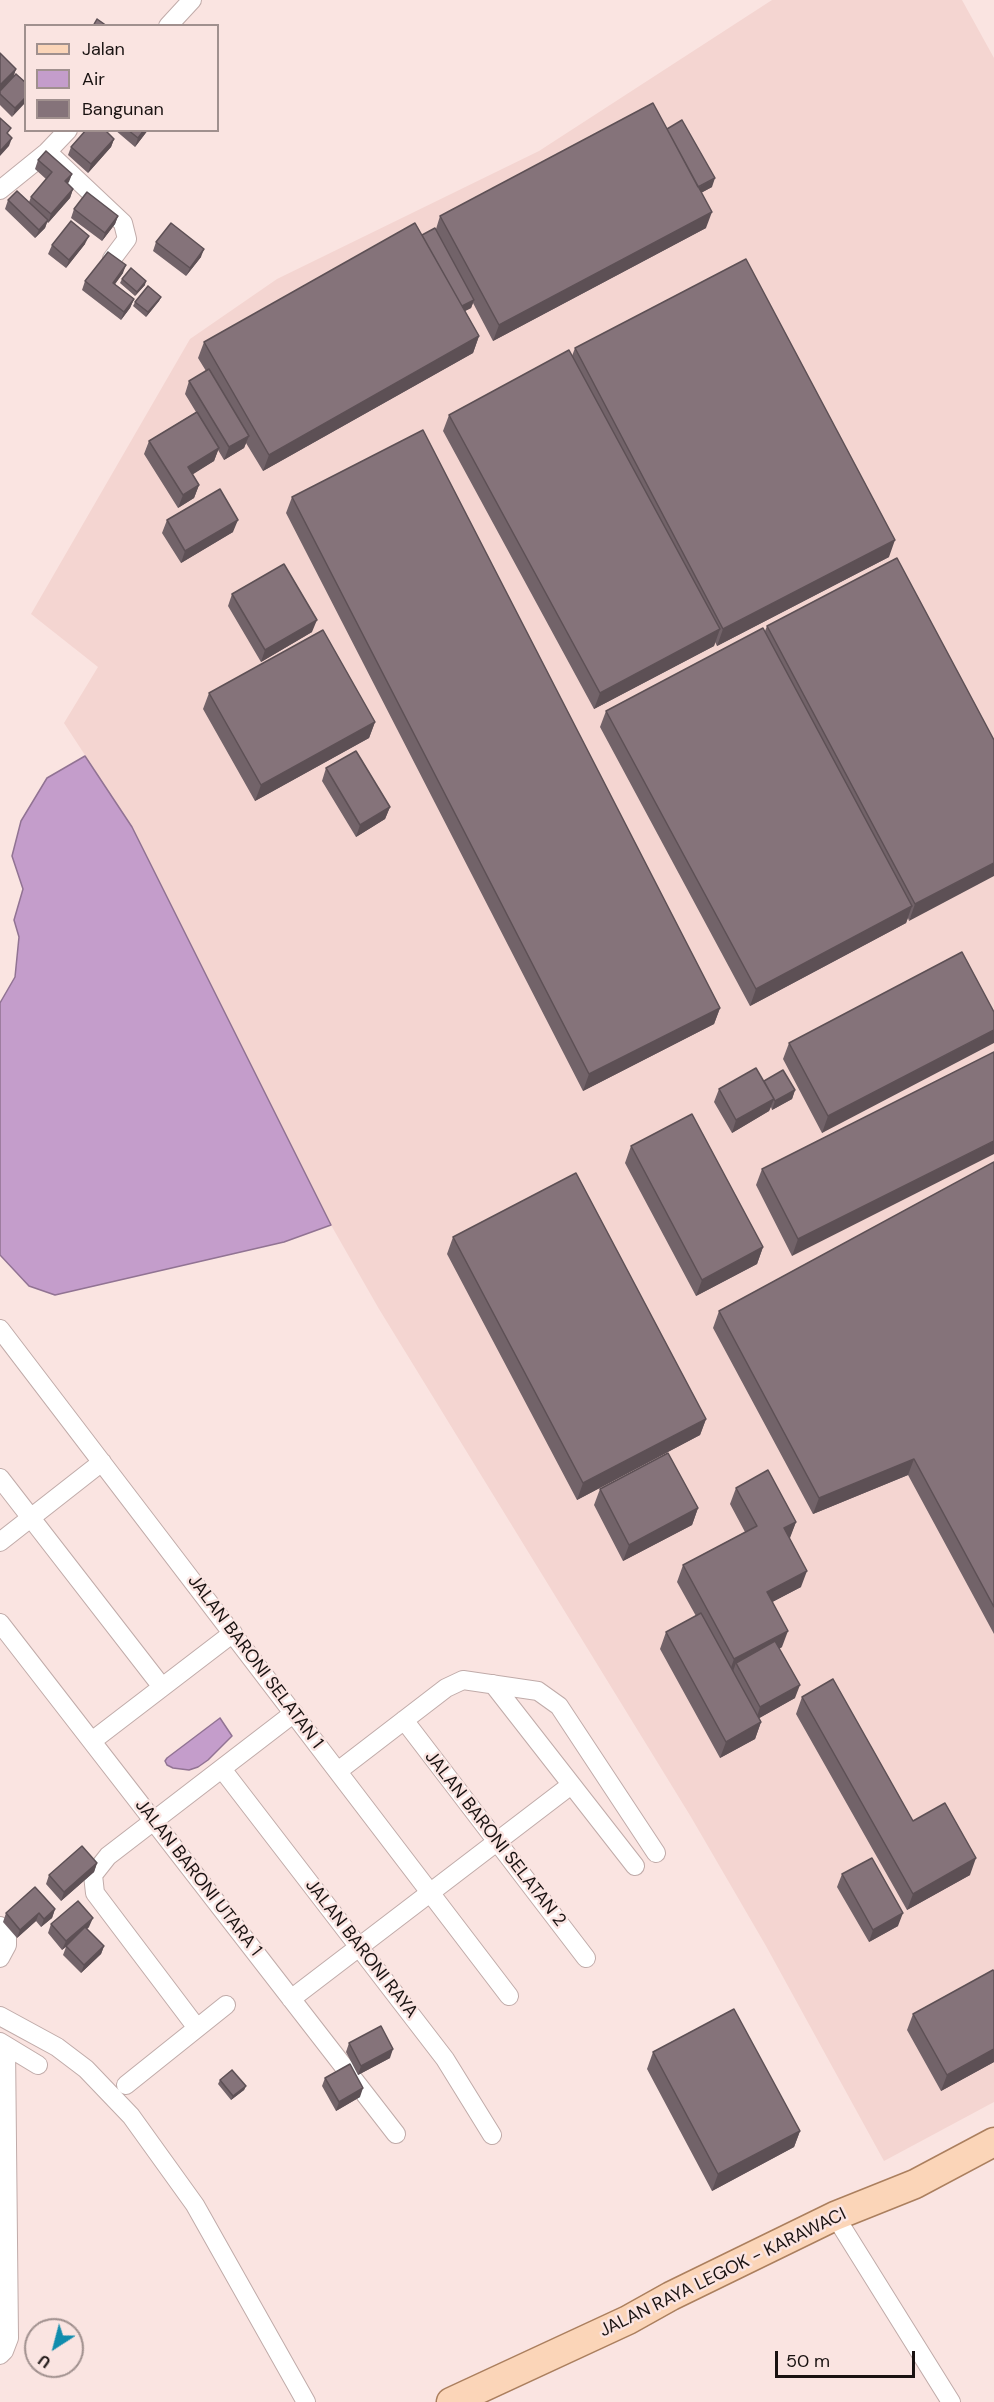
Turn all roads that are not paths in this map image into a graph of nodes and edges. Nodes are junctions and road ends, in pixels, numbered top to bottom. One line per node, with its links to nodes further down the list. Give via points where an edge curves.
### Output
1 (192, 0): 2 (street)
2 (170, 24)
3 (66, 132): 4 (street)
4 (47, 152): 5 (street); 6 (street, via 123,223 127,239)
5 (0, 190)
6 (112, 259)
7 (0, 1329): 8 (street, JALAN BARONI SELATAN 1)
8 (102, 1462): 10 (street); 13 (street, JALAN BARONI SELATAN 1)
9 (0, 1478): 10 (street)
10 (31, 1518): 11 (street); 15 (street)
11 (0, 1542)
12 (0, 1623): 18 (street, JALAN BARONI UTARA 1)
13 (233, 1633): 15 (street); 16 (street, JALAN BARONI SELATAN 1)
14 (493, 1684): 17 (street, via 464,1680 446,1688); 21 (street); 24 (street, via 538,1691 559,1706)
15 (162, 1687): 18 (street)
16 (294, 1713): 19 (street); 20 (street, JALAN BARONI SELATAN 1)
17 (404, 1720): 20 (street); 23 (street, JALAN BARONI SELATAN 2)
18 (92, 1741): 22 (street, JALAN BARONI UTARA 1)
19 (222, 1769): 22 (street); 28 (street, JALAN BARONI RAYA)
20 (338, 1772): 26 (street, JALAN BARONI SELATAN 1)
21 (571, 1785): 23 (street); 25 (street)
22 (154, 1821): 32 (street, JALAN BARONI UTARA 1); 35 (street, via 108,1856 93,1875 95,1893)
23 (497, 1842): 26 (street); 30 (street, JALAN BARONI SELATAN 2)
24 (656, 1853)
25 (635, 1866)
26 (430, 1893): 28 (street); 31 (street, JALAN BARONI SELATAN 1)
27 (0, 1926): 29 (street, via 7,1938)
28 (359, 1947): 32 (street); 40 (street, JALAN BARONI RAYA, via 445,2059)
29 (0, 1958)
30 (586, 1958)
31 (509, 1996)
32 (291, 2000): 39 (street, JALAN BARONI UTARA 1)
33 (226, 2005): 35 (street)
34 (0, 2016): 44 (street, via 57,2047 86,2069 131,2116 195,2205)
35 (197, 2028): 38 (street)
36 (3, 2044): 37 (street); 43 (street, via 9,2337)
37 (38, 2065)
38 (126, 2085)
39 (396, 2134)
40 (492, 2135)
41 (994, 2142): 42 (main road, JALAN RAYA LEGOK - KARAWACI, via 915,2184)
42 (836, 2216): 45 (main road, JALAN RAYA LEGOK - KARAWACI, via 628,2320); 46 (street)
43 (2, 2353)
44 (306, 2402)
45 (451, 2402)
46 (951, 2402)

